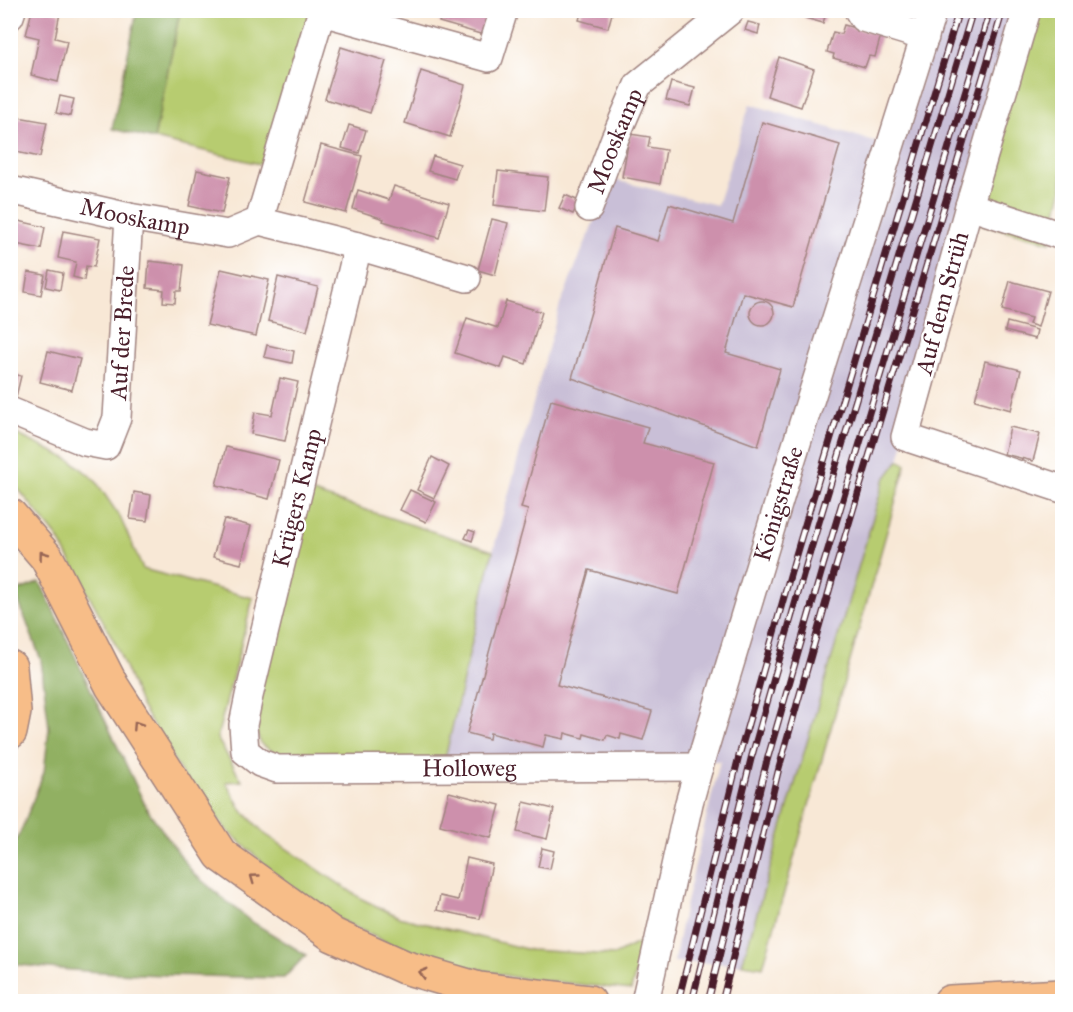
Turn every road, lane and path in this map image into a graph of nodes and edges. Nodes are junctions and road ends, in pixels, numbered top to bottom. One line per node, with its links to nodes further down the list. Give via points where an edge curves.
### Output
1 (12, 10): 8 (street)
2 (504, 10): 7 (street, via 489,58)
3 (731, 10): 12 (street, Mooskamp, via 638,85)
4 (858, 10): 9 (street, via 863,18)
5 (933, 10): 9 (street, Königstraße)
6 (1027, 10): 11 (street, Auf dem Strüh)
7 (322, 11): 14 (street)
8 (10, 16)
9 (925, 37): 24 (street, Königstraße)
10 (10, 190): 13 (street, Mooskamp)
11 (969, 206): 15 (street); 19 (street, Auf dem Strüh, via 905,437)
12 (589, 208)
13 (129, 218): 14 (street, Mooskamp, via 228,234); 18 (street, Auf der Brede, via 117,418 106,446 85,442)
14 (259, 221): 16 (street)
15 (1062, 236)
16 (358, 246): 17 (street); 23 (street, Krügers Kamp, via 249,696 243,725)
17 (467, 278)
18 (10, 411)
19 (1062, 489)
20 (10, 515): 26 (highway, one-way to 20, via 479,988 404,968 333,935 221,855 112,686 47,558)
21 (10, 667): 22 (highway, via 14,712)
22 (10, 732)
23 (245, 751): 24 (street, Holloweg, via 260,763 277,769)
24 (699, 767): 27 (street, Königstraße)
25 (1062, 996): 28 (highway)
26 (589, 1002)
27 (645, 1002)
28 (950, 1002)

